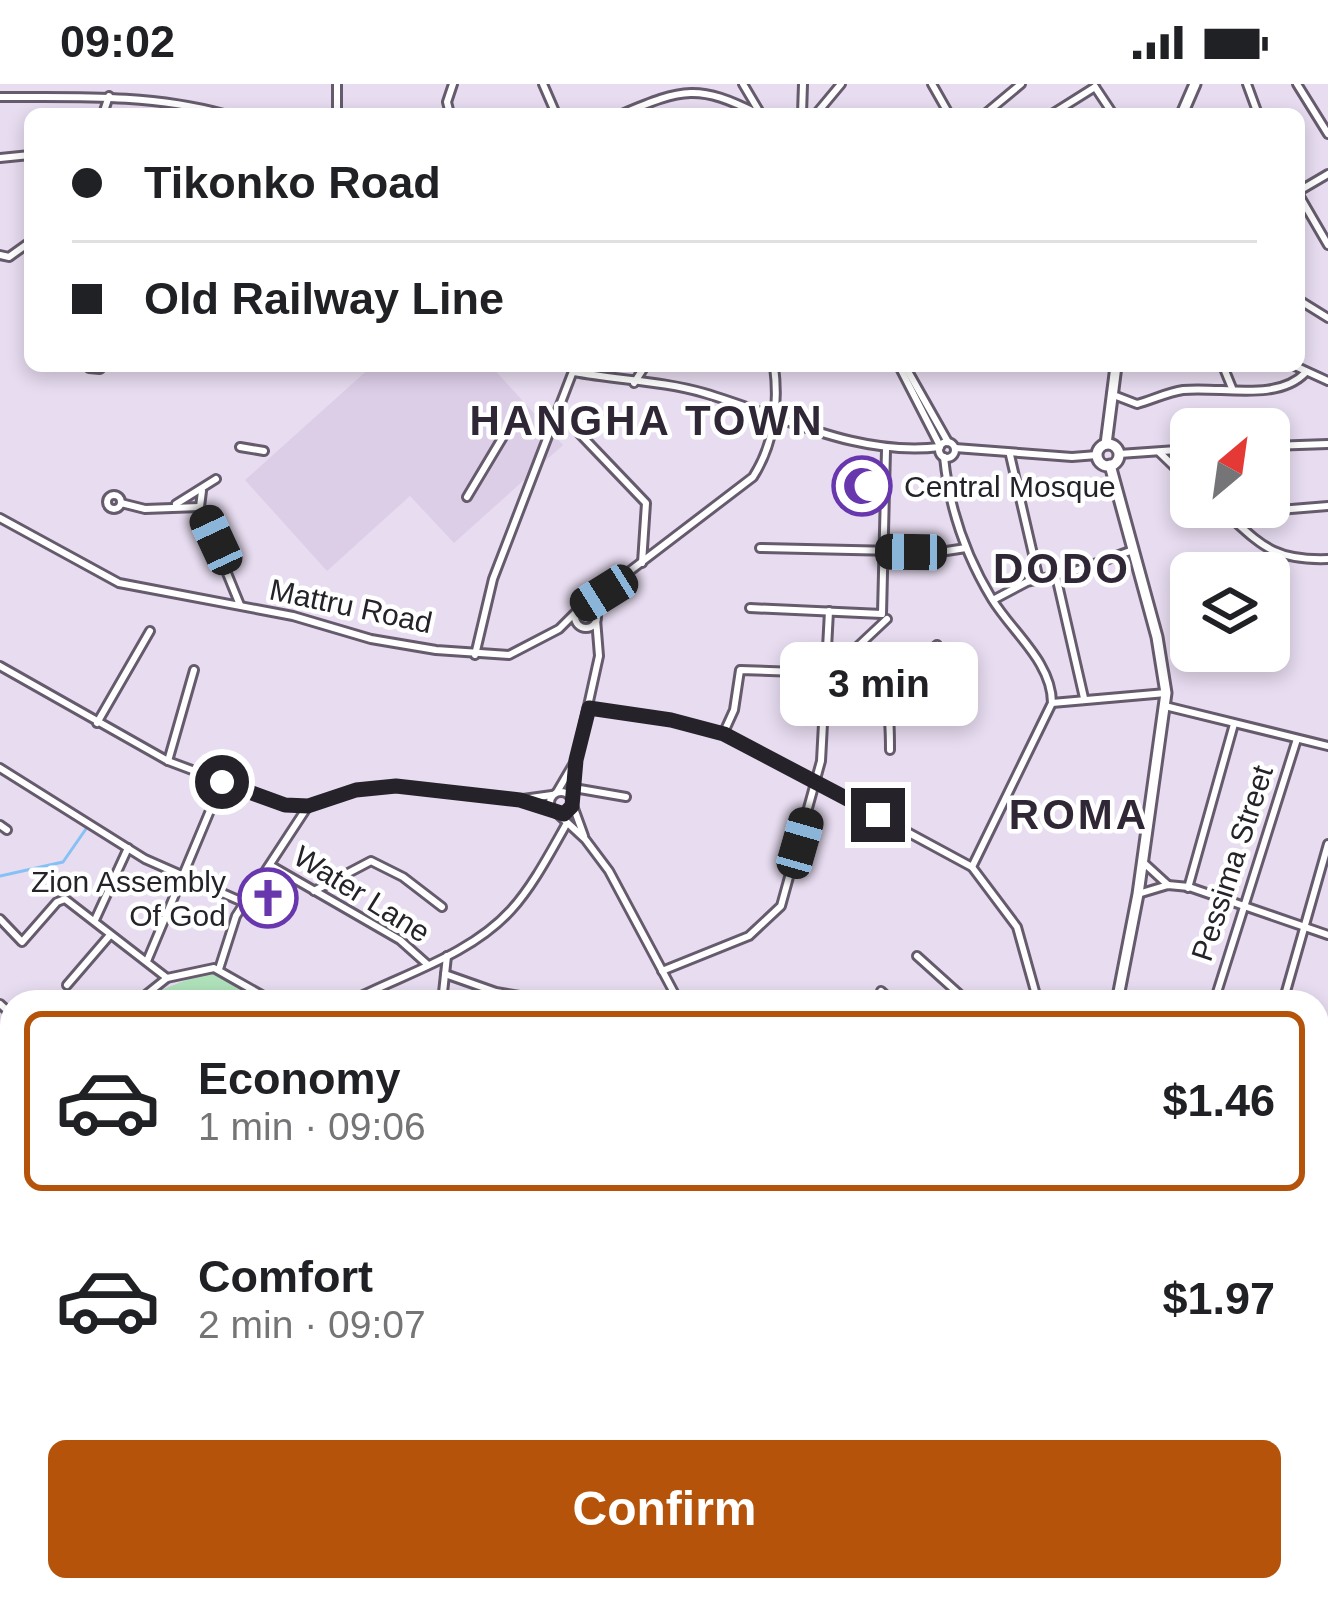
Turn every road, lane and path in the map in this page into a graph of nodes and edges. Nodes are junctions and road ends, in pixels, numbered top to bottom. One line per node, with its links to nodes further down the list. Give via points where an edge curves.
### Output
1 (656, 84): 8 (street)
2 (841, 84): 13 (street)
3 (1021, 84): 14 (street)
4 (1297, 84): 16 (street)
5 (1094, 85): 15 (street)
6 (109, 96): 7 (street); 9 (street); 10 (street)
7 (0, 97)
8 (663, 97): 11 (street); 12 (street, via 709,89)
9 (106, 108)
10 (203, 108)
11 (636, 108)
12 (748, 108)
13 (821, 108)
14 (992, 108)
15 (1061, 108)
16 (1328, 134)
17 (1305, 204): 18 (street)
18 (1328, 245)
19 (573, 372): 80 (street, via 493,579)
20 (587, 372): 28 (street)
21 (640, 372): 28 (street)
22 (774, 372): 32 (street, Mattru Road)
23 (905, 372): 37 (street)
24 (1115, 372): 30 (main road)
25 (1225, 372): 29 (street)
26 (1305, 373): 27 (street); 29 (street, via 1274,390)
27 (1328, 381)
28 (634, 383): 32 (street, via 685,388)
29 (1232, 388): 30 (street, via 1176,390 1137,404)
30 (1111, 394): 34 (main road)
31 (516, 415): 51 (street)
32 (775, 416): 39 (street); 64 (street, Mattru Road, via 753,477)
33 (579, 433): 64 (street, via 646,503)
34 (1106, 444): 44 (main road); 45 (main road)
35 (1328, 444): 36 (street)
36 (1290, 445)
37 (946, 446): 39 (street); 43 (street); 46 (street); 46 (street, via 953,455)
38 (240, 447): 41 (street)
39 (886, 448): 62 (street)
40 (1170, 450): 42 (street)
41 (263, 451)
42 (1157, 451): 44 (street); 47 (street)
43 (1010, 453): 45 (street); 66 (street)
44 (1119, 454): 48 (main road)
45 (1097, 455): 48 (main road)
46 (944, 457): 60 (street)
47 (1170, 463)
48 (1110, 465): 61 (main road)
49 (216, 479): 50 (street)
50 (202, 491): 53 (street); 55 (street)
51 (466, 497)
52 (121, 503): 53 (street)
53 (173, 506): 55 (street)
54 (1328, 506): 56 (street)
55 (200, 507): 69 (street)
56 (1290, 508)
57 (0, 518): 69 (street, Mattru Road, via 119,583)
58 (1243, 528): 63 (street, via 1274,554)
59 (760, 548): 62 (street)
60 (967, 548): 62 (street); 68 (street)
61 (1133, 550): 65 (street); 85 (main road)
62 (881, 551): 74 (street)
63 (1328, 559)
64 (642, 564): 67 (street, Mattru Road)
65 (1056, 576): 66 (street); 86 (street)
66 (1039, 580): 68 (street)
67 (604, 593): 70 (street, Mattru Road); 73 (street)
68 (993, 600): 87 (street, via 1042,669)
69 (241, 607): 80 (street, Mattru Road)
70 (580, 608): 73 (street); 75 (street, Mattru Road); 76 (street, via 575,620)
71 (750, 608): 72 (street)
72 (829, 611): 74 (street); 83 (street)
73 (596, 616): 76 (street); 79 (street)
74 (884, 617): 84 (street, via 854,650)
75 (559, 628): 76 (street, Mattru Road); 80 (street, Mattru Road, via 509,655)
76 (584, 628): 79 (street)
77 (150, 631): 90 (street)
78 (937, 645): 84 (street, via 899,678)
79 (599, 649): 89 (street)
80 (475, 656)
81 (0, 666): 90 (street)
82 (194, 670): 97 (street)
83 (826, 673): 92 (street, via 740,670); 100 (street)
84 (876, 680): 95 (street, via 886,694)
85 (1166, 694): 86 (street); 88 (main road)
86 (1084, 698): 87 (street)
87 (1052, 703): 114 (street)
88 (1166, 706): 91 (street); 112 (main road)
89 (589, 708): 92 (street); 96 (street)
90 (97, 723): 97 (street)
91 (1234, 724): 93 (street); 118 (street)
92 (724, 734): 100 (street)
93 (1297, 739): 94 (street); 124 (street, Pessima Street)
94 (1328, 746)
95 (890, 751)
96 (576, 760): 101 (street); 102 (street)
97 (168, 761): 99 (street)
98 (0, 768): 111 (street)
99 (222, 782): 106 (street); 115 (street)
100 (814, 782): 114 (street); 135 (street, via 777,913 749,937)
101 (574, 788): 103 (street); 105 (street)
102 (555, 794): 104 (street); 105 (street); 107 (street)
103 (626, 797)
104 (520, 800): 106 (street, via 396,786); 107 (street)
105 (572, 801): 107 (street, via 567,812); 109 (street)
106 (308, 806): 113 (street)
107 (555, 812): 108 (street)
108 (567, 823): 109 (street); 130 (street, via 508,913)
109 (585, 839): 135 (street)
110 (1328, 844): 127 (street)
111 (128, 848): 115 (street); 126 (street)
112 (1142, 861): 117 (street); 120 (main road)
113 (270, 865): 119 (street, Water Lane); 122 (street)
114 (972, 867): 145 (street, via 1017,927)
115 (182, 876): 122 (street); 132 (street)
116 (334, 878): 119 (street); 121 (street); 123 (street, via 371,861)
117 (1168, 885): 118 (street); 120 (street)
118 (1188, 888): 124 (street)
119 (314, 891): 121 (street, Water Lane)
120 (1138, 894): 146 (main road)
121 (327, 898): 133 (street, Water Lane)
122 (245, 902): 134 (street)
123 (442, 907)
124 (1244, 908): 127 (street); 147 (street, Pessima Street)
125 (0, 919): 126 (street, via 22,942 65,899)
126 (95, 920): 128 (street)
127 (1304, 927): 129 (street); 148 (street)
128 (110, 935): 132 (street); 137 (street)
129 (1328, 935)
130 (447, 956): 133 (street); 133 (street)
131 (917, 956): 144 (street)
132 (146, 963): 136 (street)
133 (437, 966): 140 (street); 141 (street); 142 (street, Water Lane)
134 (219, 969): 136 (street); 139 (street)
135 (662, 971): 143 (street)
136 (166, 978): 138 (street)
137 (67, 985)
138 (152, 990)
139 (254, 990)
140 (379, 990)
141 (440, 990)
142 (487, 990)
143 (672, 990)
144 (955, 990)
145 (1036, 990)
146 (1119, 990)
147 (1218, 990)
148 (1286, 990)

